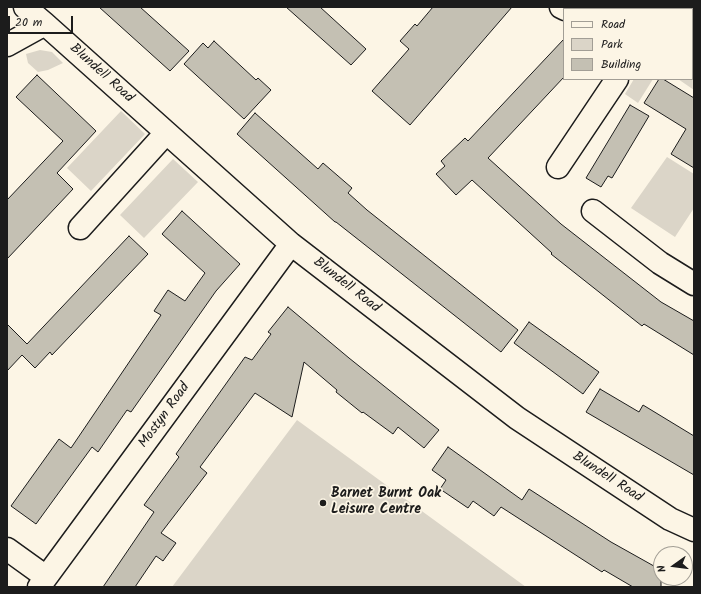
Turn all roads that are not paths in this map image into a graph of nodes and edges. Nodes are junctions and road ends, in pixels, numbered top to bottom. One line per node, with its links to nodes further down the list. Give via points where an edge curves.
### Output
1 (25, 7): 2 (street, Blundell Road)
2 (45, 24): 3 (street); 5 (street, Blundell Road)
3 (7, 45)
4 (616, 80): 6 (street)
5 (166, 133): 8 (street); 9 (street, Blundell Road)
6 (558, 167)
7 (593, 211): 10 (street, via 660,263)
8 (80, 228)
9 (291, 244): 11 (street, Blundell Road, via 518,418 670,519); 13 (street, Mostyn Road)
10 (694, 284)
11 (694, 530)
12 (7, 549): 13 (street)
13 (42, 582)

